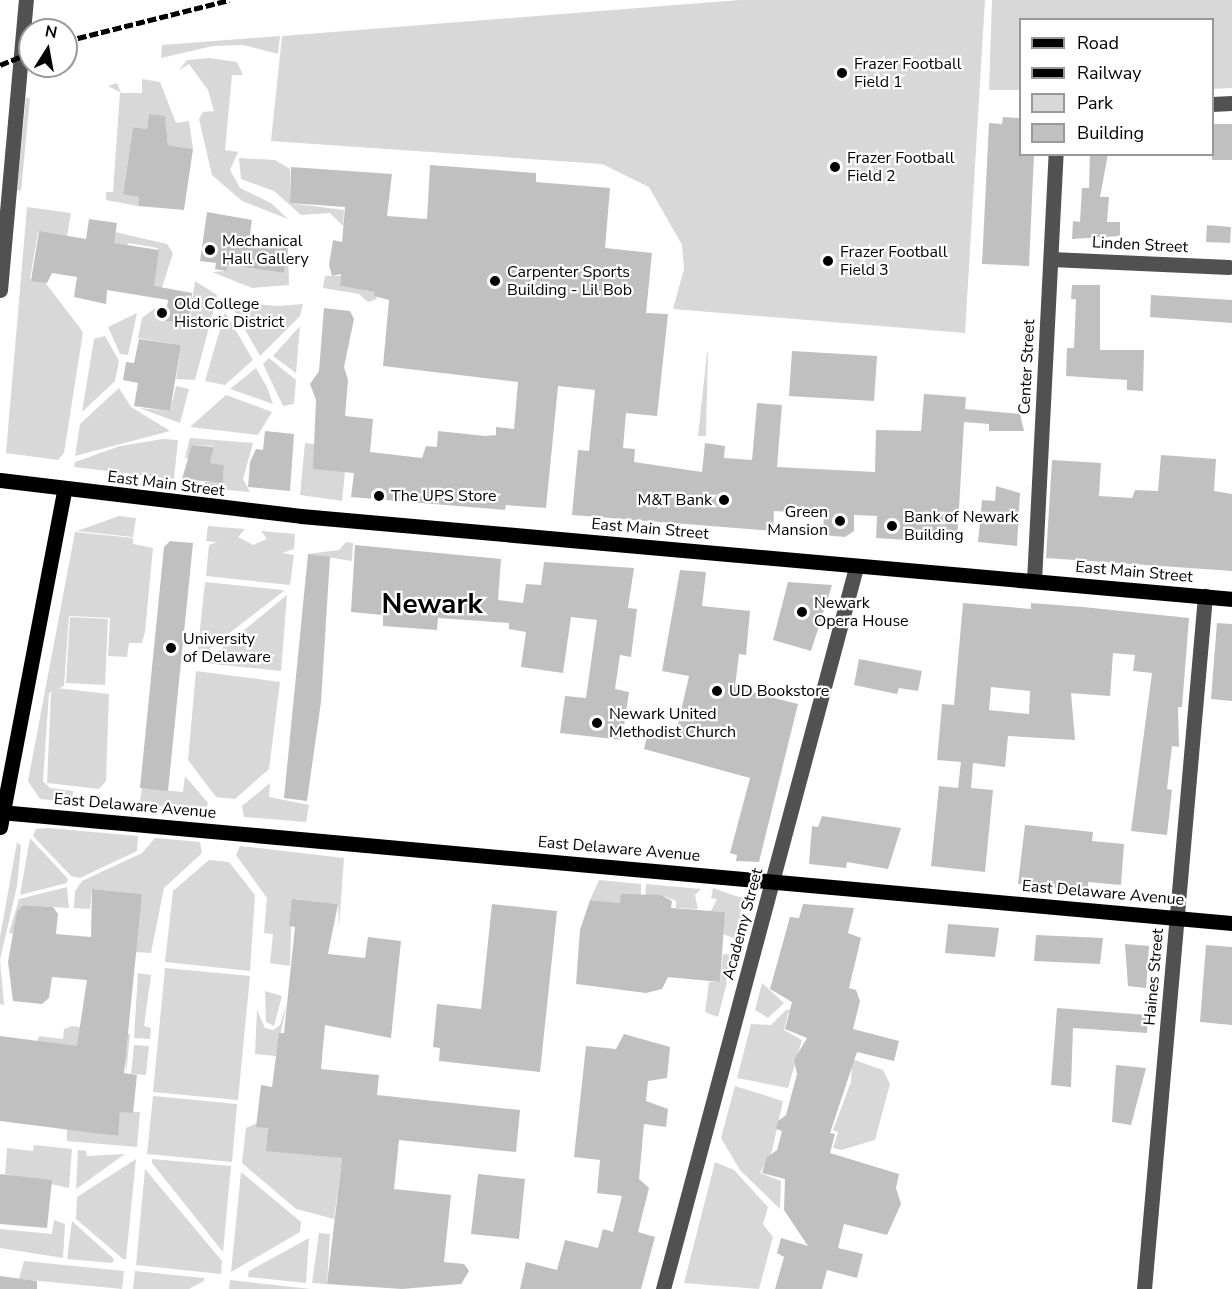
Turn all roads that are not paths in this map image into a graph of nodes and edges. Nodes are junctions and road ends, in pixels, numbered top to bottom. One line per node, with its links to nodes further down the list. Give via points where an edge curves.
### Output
1 (26, 0): 7 (street)
2 (1214, 104): 3 (street)
3 (1232, 104)
4 (1056, 156): 5 (street, Center Street)
5 (1051, 259): 6 (street, Linden Street); 11 (street, Center Street)
6 (1228, 267)
7 (0, 290)
8 (0, 480): 9 (main road, East Main Street)
9 (64, 490): 10 (main road, East Main Street); 14 (main road)
10 (856, 567): 11 (main road, East Main Street); 15 (street, Academy Street)
11 (1034, 581): 12 (main road, East Main Street)
12 (1205, 596): 13 (main road, East Main Street); 16 (street, Haines Street)
13 (1232, 599)
14 (1, 817): 15 (main road, East Delaware Avenue)
15 (774, 881): 16 (main road, East Delaware Avenue); 18 (street, Academy Street)
16 (1178, 918): 17 (main road, East Delaware Avenue); 19 (street, Haines Street)
17 (1232, 923)
18 (663, 1289)
19 (1144, 1289)

